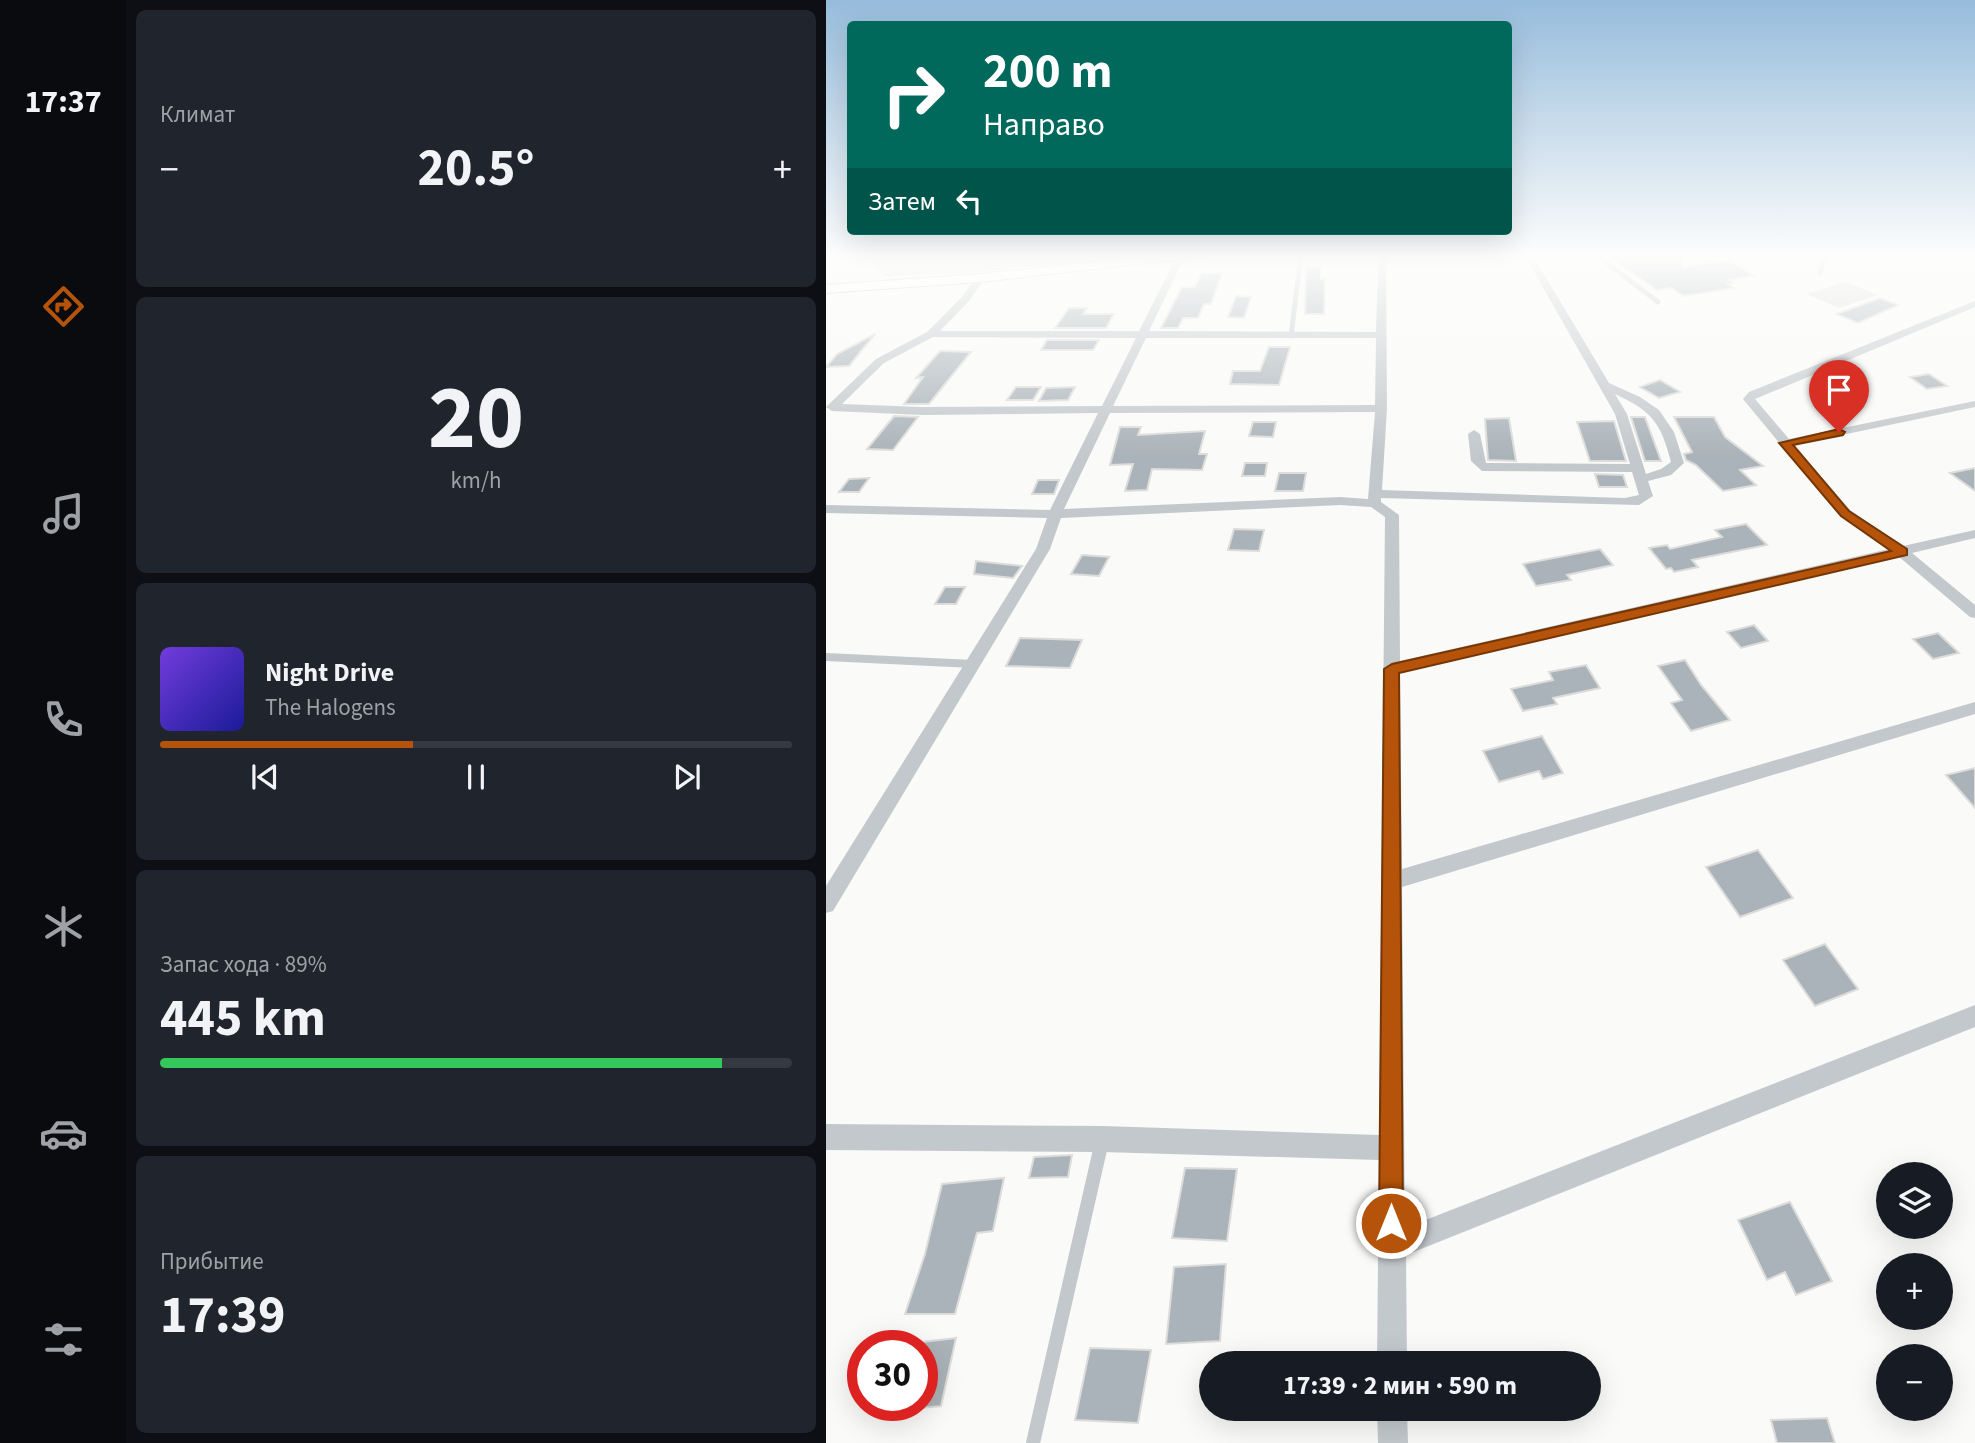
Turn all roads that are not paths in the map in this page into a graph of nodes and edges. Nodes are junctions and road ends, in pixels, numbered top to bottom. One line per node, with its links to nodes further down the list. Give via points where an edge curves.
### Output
1 (943, 321): 7 (street)
2 (1150, 321): 10 (street)
3 (1293, 321): 9 (lane)
4 (1381, 321): 8 (street)
5 (1568, 321): 11 (street)
6 (1933, 321): 17 (street, via 1753,394 1749,399)
7 (930, 334): 10 (street); 13 (street, via 880,361)
8 (1381, 335): 9 (street); 14 (street)
9 (1291, 336): 10 (street)
10 (1142, 337): 15 (street)
11 (1606, 386): 18 (street, via 1621,414); 18 (street, via 1648,405 1668,427 1678,463 1666,472)
12 (1975, 404): 17 (street)
13 (829, 408): 15 (street)
14 (1381, 408): 15 (street); 19 (street)
15 (1107, 410): 21 (street)
16 (1474, 434): 18 (street, via 1482,467)
17 (1785, 443): 23 (street, via 1845,513)
18 (1640, 473): 19 (street, via 1646,496 1639,501)
19 (1375, 499): 21 (street); 27 (street, via 1392,515)
20 (826, 509): 21 (street)
21 (1055, 514): 26 (street, via 1043,549)
22 (1975, 534): 23 (street)
23 (1902, 552): 24 (street); 27 (street)
24 (1975, 613)
25 (826, 657): 26 (lane)
26 (973, 664): 30 (street)
27 (1392, 669): 29 (street)
28 (1975, 708): 29 (street)
29 (1391, 881): 34 (street)
30 (826, 904)
31 (1975, 1016): 35 (street)
32 (826, 1137): 33 (street)
33 (1102, 1139): 34 (street); 38 (lane)
34 (1391, 1148): 35 (street)
35 (1391, 1247): 36 (street)
36 (1392, 1351)
37 (1392, 1421): 39 (street)
38 (1033, 1443)
39 (1393, 1443)

